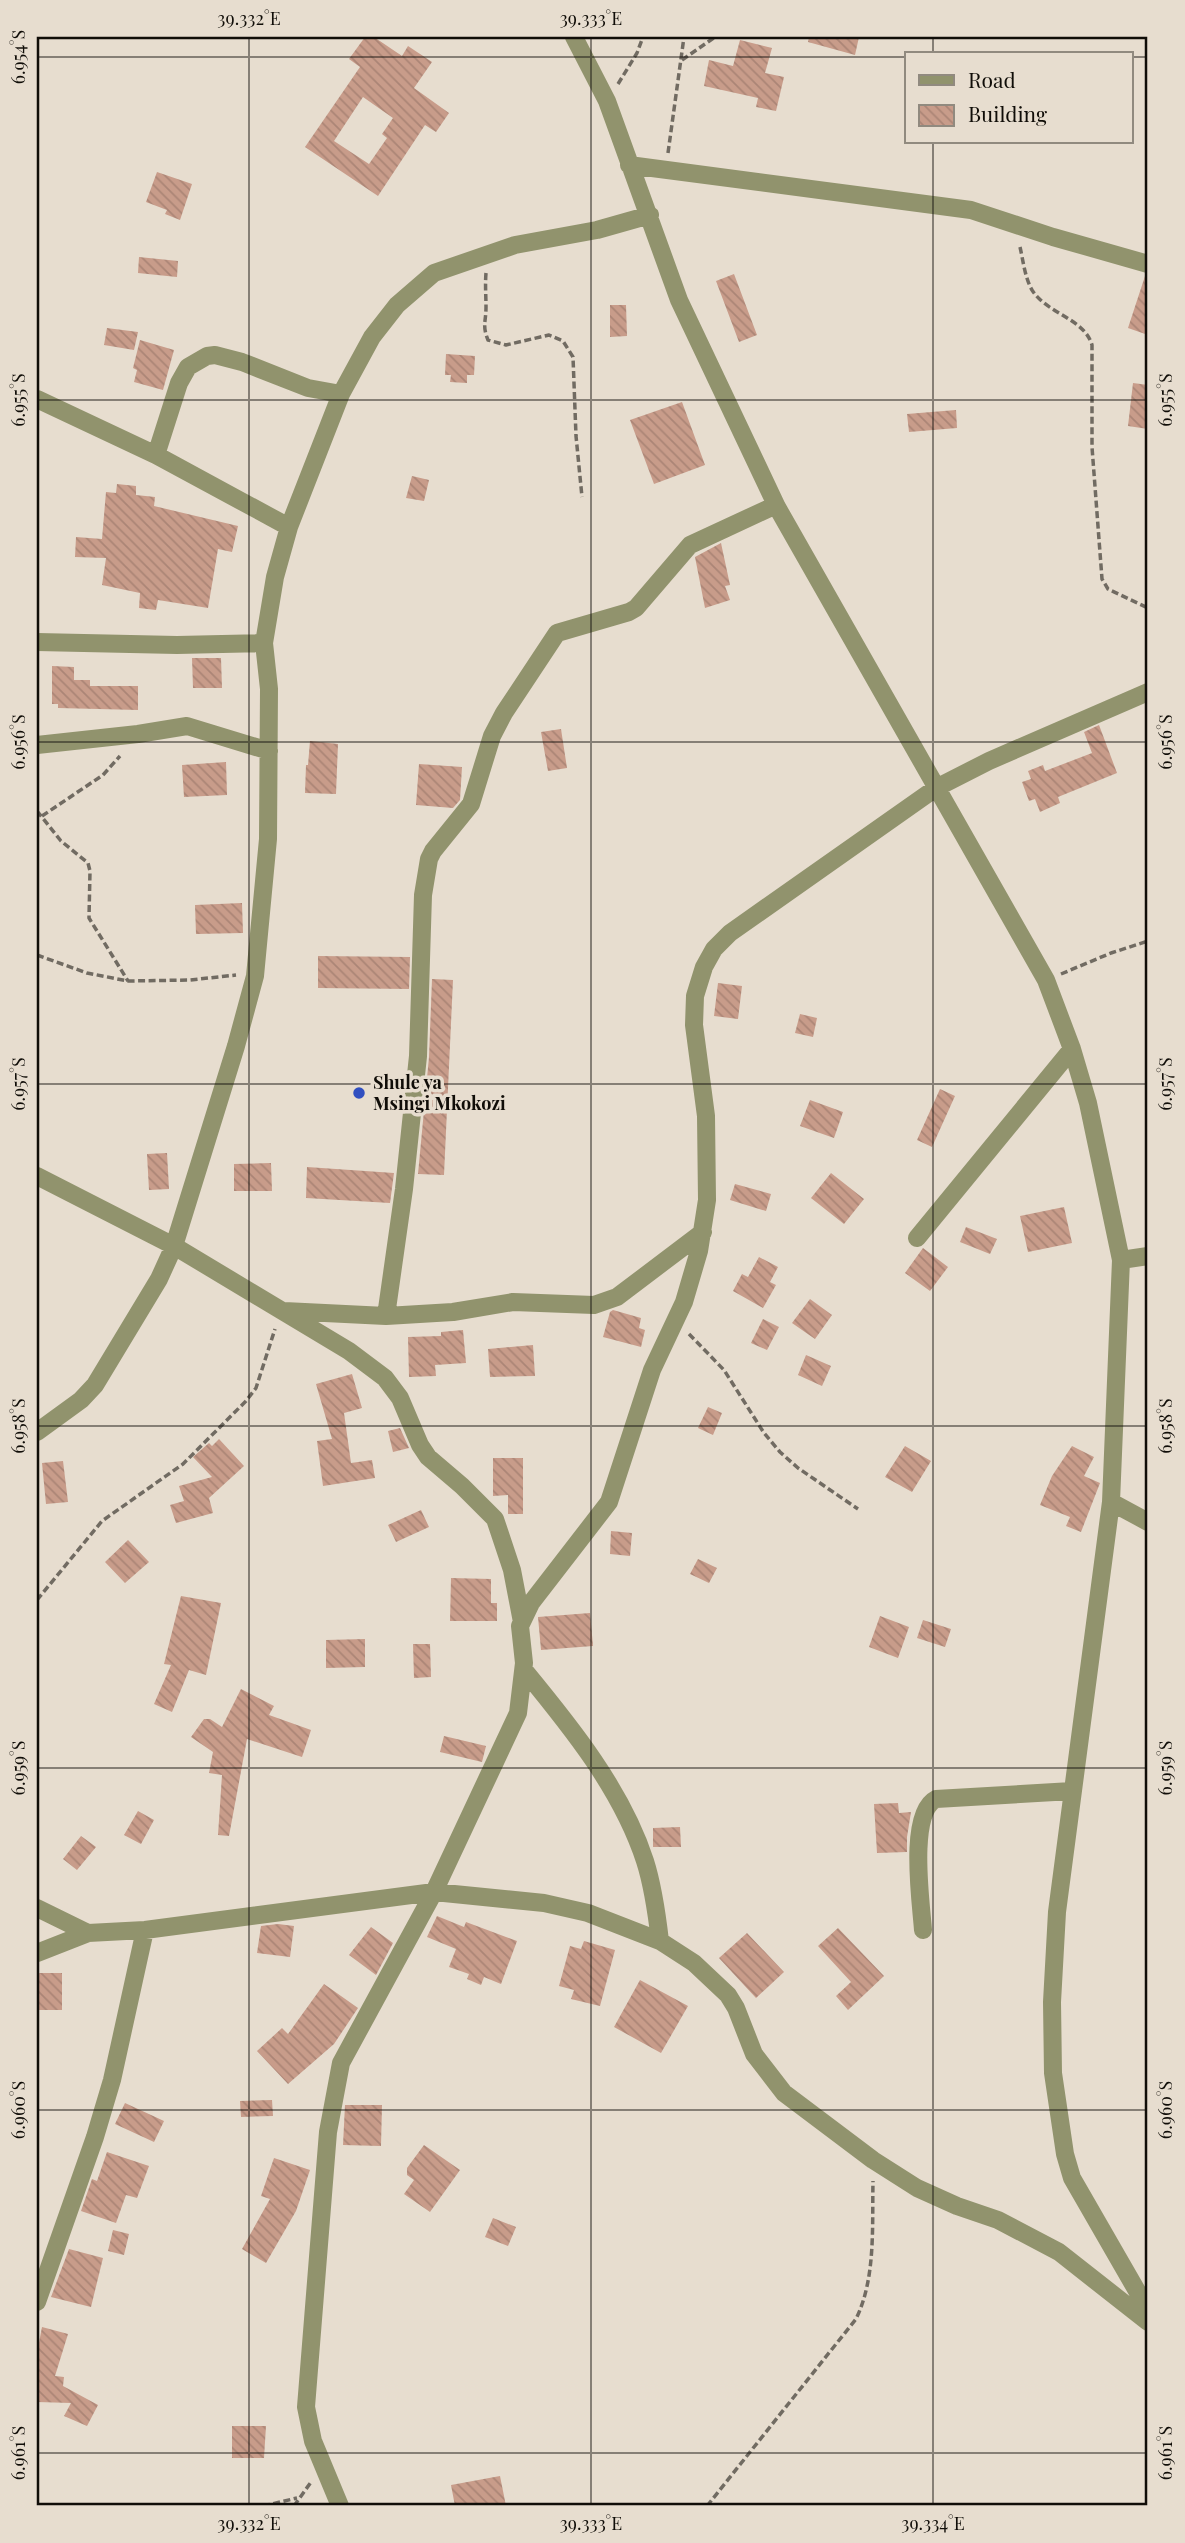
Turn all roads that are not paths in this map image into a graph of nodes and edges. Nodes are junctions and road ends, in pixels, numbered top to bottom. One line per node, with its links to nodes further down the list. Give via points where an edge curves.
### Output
1 (574, 37): 2 (street, via 607,102)
2 (629, 166): 3 (street); 4 (street, via 958,208)
3 (650, 215): 5 (street, via 515,245 434,273 397,305 372,337); 8 (street, via 679,300)
4 (1148, 264)
5 (341, 394): 7 (street, via 308,388 242,362 207,356 188,367 179,383); 9 (street)
6 (37, 399): 7 (street)
7 (156, 455): 9 (street)
8 (776, 505): 15 (street); 24 (street, via 690,545 636,608 557,633 503,713 471,804 429,859 423,895 418,1056)
9 (289, 527): 11 (street)
10 (37, 642): 11 (street)
11 (264, 643): 14 (street)
12 (1148, 692): 15 (street)
13 (37, 745): 14 (street, via 187,726)
14 (269, 751): 20 (street, via 268,839 255,976)
15 (936, 788): 16 (street, via 1046,980); 18 (street, via 730,933 704,967 695,996 694,1025 706,1116)
16 (1072, 1049): 19 (street); 22 (street)
17 (37, 1176): 20 (street)
18 (703, 1232): 24 (street, via 606,1303 513,1302); 28 (street, via 684,1302 652,1370 609,1502 531,1603)
19 (916, 1238)
20 (174, 1247): 23 (street); 25 (street, via 95,1385)
21 (1148, 1256): 22 (street)
22 (1121, 1260): 26 (street)
23 (281, 1310): 24 (street); 28 (street, via 385,1378 428,1457 495,1519 512,1570)
24 (386, 1316)
25 (37, 1432)
26 (1111, 1502): 27 (street); 30 (street)
27 (1148, 1522)
28 (522, 1622): 29 (street)
29 (524, 1670): 31 (street, via 518,1713); 36 (street, via 583,1745 634,1831 646,1863)
30 (1072, 1791): 34 (street, via 936,1799 927,1805 918,1862); 39 (street, via 1057,1912 1052,2002 1053,2073 1061,2130 1072,2178)
31 (435, 1892): 33 (street); 36 (street, via 569,1908); 41 (street, via 346,2054 328,2132 306,2407 322,2467)
32 (37, 1908): 35 (street)
33 (145, 1930): 35 (street); 38 (street, via 112,2080)
34 (923, 1930)
35 (88, 1933): 37 (street)
36 (660, 1941): 40 (street, via 694,1963 728,1995 754,2054 784,2093 917,2188 998,2220 1059,2252)
37 (37, 1954)
38 (37, 2302)
39 (1148, 2311)
40 (1148, 2322)
41 (340, 2506)

